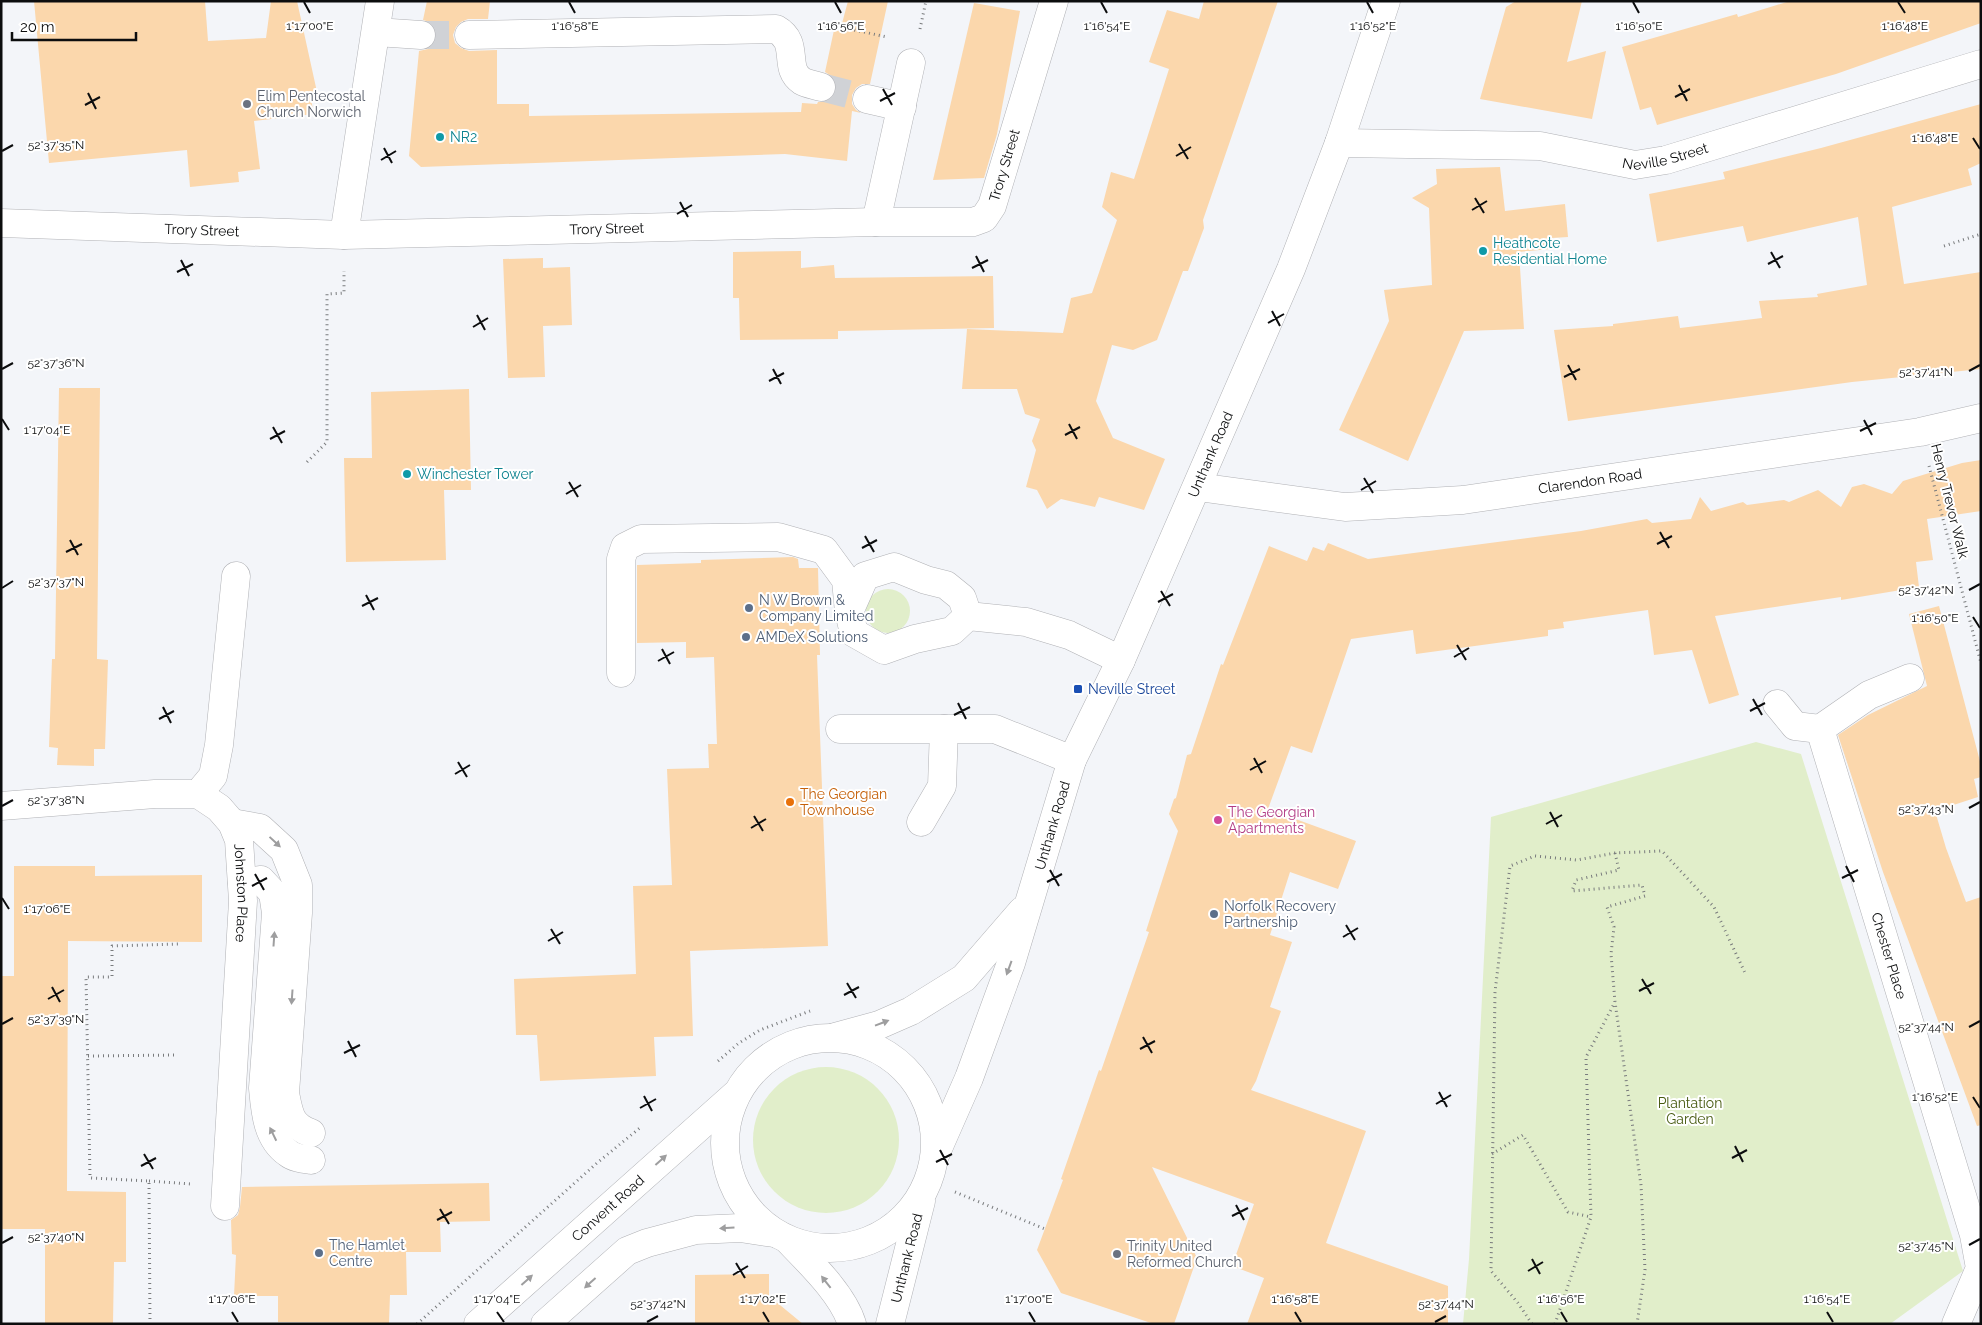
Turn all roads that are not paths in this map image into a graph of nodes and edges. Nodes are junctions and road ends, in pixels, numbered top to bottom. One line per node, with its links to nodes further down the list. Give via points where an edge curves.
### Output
1 (380, 1): 4 (street)
2 (1054, 1): 13 (street, Trory Street, via 992,206 984,218 973,222)
3 (1386, 1): 12 (street, Unthank Road)
4 (376, 32): 5 (street); 15 (street)
5 (420, 35)
6 (469, 35): 9 (street, via 776,29 785,34 790,44 793,69 801,80)
7 (911, 63): 11 (street)
8 (1981, 64): 12 (street, Neville Street, via 1666,160 1635,165 1540,146)
9 (821, 87)
10 (867, 99): 11 (street)
11 (902, 107): 13 (street)
12 (1339, 144): 17 (street, Unthank Road, via 1291,269)
13 (876, 222): 15 (street, Trory Street)
14 (1, 223): 15 (street, Trory Street)
15 (344, 235)
16 (1981, 418): 17 (street, Clarendon Road, via 1920,432 1463,500 1345,506)
17 (1198, 487): 21 (street, Unthank Road)
18 (236, 576): 29 (street, via 219,745 213,776)
19 (849, 612): 20 (street, via 854,633 884,650 952,631); 20 (street, via 865,576 894,567 946,584 962,598); 22 (street, via 846,580 824,550 778,536 640,539 625,547 621,559)
20 (968, 616): 21 (street, via 1026,622 1069,635)
21 (1121, 660): 28 (street, Unthank Road)
22 (622, 673)
23 (1910, 678): 27 (street, via 1869,695)
24 (1777, 704): 27 (street, via 1795,726)
25 (840, 729): 26 (street)
26 (944, 729): 28 (street, via 995,729); 31 (street, via 942,786)
27 (1820, 729): 47 (street, Chester Place, via 1974,1235 1980,1268)
28 (1072, 760): 34 (street, Unthank Road)
29 (198, 794): 30 (street, via 155,794); 32 (street, Johnston Place)
30 (1, 806)
31 (921, 822)
32 (232, 823): 33 (street, Johnston Place, via 239,840); 37 (street, one-way to 37, via 260,828 284,850 298,885 285,1093 289,1114 299,1129)
33 (242, 882): 39 (street, one-way to 33, via 288,1154 274,1139 265,1114 263,1088 276,913 273,893 261,880); 41 (street, Johnston Place)
34 (1028, 904): 35 (street, Unthank Road, one-way to 34, via 879,1025 964,978); 38 (street, Unthank Road, one-way to 38, via 1011,963 969,1078)
35 (835, 1037): 36 (street, via 799,1042 766,1058); 38 (street, via 861,1041 883,1051 908,1071 925,1096 935,1123)
36 (737, 1093): 42 (street, via 728,1115 725,1138 730,1178 740,1199 754,1216); 43 (street, Convent Road, one-way to 36)
37 (310, 1133)
38 (936, 1153): 40 (street, Unthank Road)
39 (311, 1160)
40 (926, 1188): 42 (street, via 910,1214 886,1233 853,1246 827,1249); 46 (street, Unthank Road)
41 (226, 1196)
42 (781, 1237): 44 (street, one-way to 44, via 740,1228 696,1230 640,1246 627,1251); 45 (street, one-way to 42, via 835,1294 813,1266)
43 (478, 1324)
44 (545, 1324)
45 (852, 1324)
46 (890, 1324)
47 (1956, 1324)

